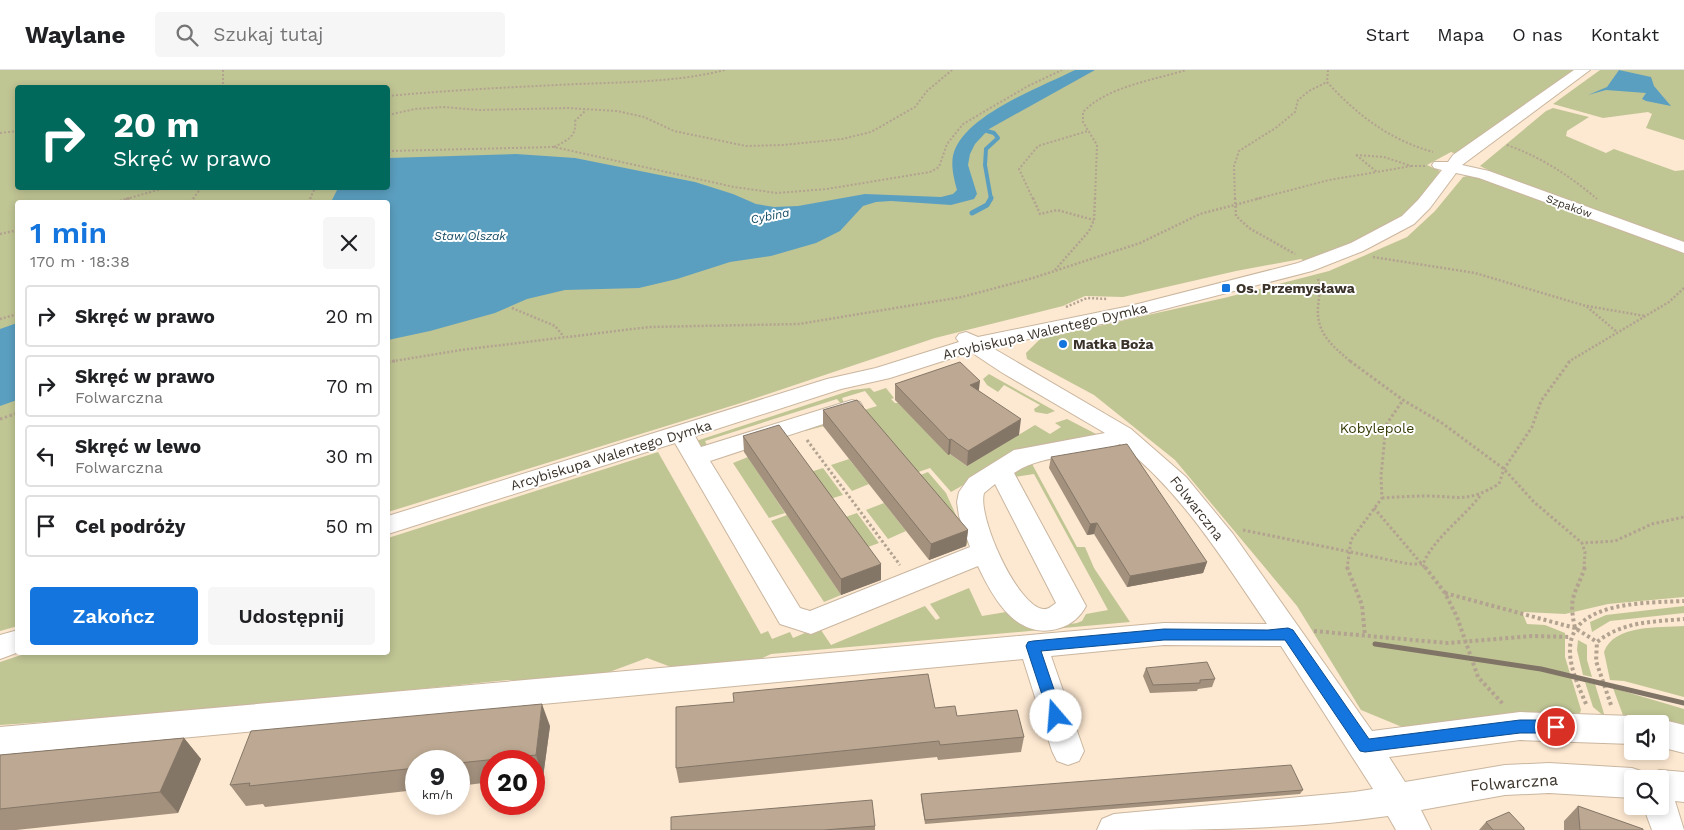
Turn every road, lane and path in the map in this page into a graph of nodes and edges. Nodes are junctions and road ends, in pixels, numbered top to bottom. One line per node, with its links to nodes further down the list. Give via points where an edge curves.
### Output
1 (223, 70): 9 (path)
2 (725, 70): 10 (path, via 657,82 487,88)
3 (952, 70): 11 (path, via 927,91 915,107 893,122 871,132 832,140 746,146 674,131 644,117 617,111)
4 (1062, 70): 17 (path, via 963,124 948,144 940,168 827,190 763,192)
5 (1186, 70): 14 (path, via 1092,101 1083,112 1083,122)
6 (1328, 70): 8 (path)
7 (1582, 70): 19 (street, Arcybiskupa Walentego Dymka, via 1478,143)
8 (1327, 82): 19 (path, via 1362,116); 25 (path, via 1298,100 1295,112 1289,117 1239,151 1234,166)
9 (223, 85)
10 (390, 96)
11 (586, 110): 12 (path, via 443,107); 17 (path, via 575,121 576,131 572,137)
12 (390, 115)
13 (15, 131): 15 (path)
14 (1088, 131): 26 (path, via 1097,145); 26 (path, via 1038,146 1019,169 1042,215 1057,210)
15 (0, 133)
16 (1504, 144): 24 (path, via 1523,150 1572,177)
17 (554, 147): 18 (path)
18 (390, 151)
19 (1442, 161): 20 (path); 29 (street, Szpaków); 31 (street, Arcybiskupa Walentego Dymka, via 1424,204 1408,220 1356,247)
20 (1411, 166): 21 (path); 21 (path, via 1384,157 1356,155)
21 (1377, 172): 25 (path, via 1329,180)
22 (158, 190): 23 (path)
23 (123, 200)
24 (1602, 203)
25 (1235, 204): 31 (path, via 1236,216 1249,228 1295,253 1297,262); 32 (path, via 1200,214 1140,244)
26 (1094, 220): 32 (path, via 1089,231)
27 (15, 231): 28 (path)
28 (0, 234)
29 (1684, 248)
30 (1379, 252): 34 (path, via 1370,256 1476,273)
31 (1305, 267): 41 (street, Arcybiskupa Walentego Dymka, via 1130,312); 43 (path, via 1315,273 1320,284 1318,311 1325,339 1359,369)
32 (1053, 272): 40 (path, via 962,296 799,324 677,326)
33 (1684, 288): 37 (path, via 1669,302)
34 (1586, 306): 37 (path); 39 (path)
35 (512, 308): 40 (path, via 555,326)
36 (15, 315): 38 (path)
37 (1645, 316): 39 (path)
38 (0, 319)
39 (1617, 332): 51 (path, via 1568,362 1542,402 1532,428)
40 (564, 338): 42 (path)
41 (969, 340): 48 (street, Arcybiskupa Walentego Dymka, via 882,373 835,384); 49 (street, Folwarczna)
42 (390, 362)
43 (1403, 400): 51 (path, via 1442,423); 54 (path, via 1386,425)
44 (852, 407): 47 (street)
45 (15, 414): 46 (path)
46 (0, 419)
47 (796, 425): 50 (street); 63 (path)
48 (681, 433): 50 (street); 57 (street, Arcybiskupa Walentego Dymka)
49 (1123, 434): 52 (street, via 1102,443 1022,456); 58 (street, Folwarczna, via 1166,469)
50 (696, 456): 63 (street, via 790,616 812,623)
51 (1504, 469): 53 (path, via 1499,484); 59 (path, via 1534,502)
52 (1000, 470): 60 (street, via 974,487 970,498 971,511); 60 (street, via 1072,606 1063,616 1044,620 1025,615 1011,601)
53 (1480, 496): 54 (path, via 1462,499 1429,496); 62 (path, via 1463,518 1430,548)
54 (1382, 498): 55 (path)
55 (1374, 508): 61 (path, via 1351,540); 62 (path)
56 (1684, 516): 59 (path, via 1652,524 1614,541)
57 (390, 524)
58 (1215, 530): 61 (path, via 1238,529); 68 (street, Folwarczna)
59 (1582, 543): 67 (path, via 1587,553 1570,608)
60 (985, 552): 63 (street)
61 (1348, 552): 62 (path); 69 (path, via 1347,569 1362,605)
62 (1423, 564): 64 (path)
63 (912, 581)
64 (1445, 593): 67 (path); 71 (path)
65 (1684, 601): 67 (path, via 1602,610 1587,617)
66 (1684, 618): 73 (path, via 1617,627)
67 (1576, 628): 70 (path); 73 (path)
68 (1288, 634): 69 (path, via 1308,630); 74 (street, via 1164,634); 81 (street, Folwarczna)
69 (1365, 636): 71 (path, via 1416,642)
70 (1571, 637): 71 (path); 77 (path, via 1572,657)
71 (1465, 641): 76 (path, via 1478,677)
72 (15, 642): 75 (street)
73 (1597, 642): 77 (path, via 1596,661)
74 (1033, 646): 80 (street); 82 (street)
75 (0, 647)
76 (1520, 726): 77 (street); 81 (street)
77 (1615, 729)
78 (1669, 735): 79 (street)
79 (1684, 739)
80 (0, 741)
81 (1365, 746): 86 (street, Folwarczna)
82 (1068, 751)
83 (1624, 783): 86 (street, Folwarczna, via 1549,778 1505,780)
84 (1669, 786): 85 (street)
85 (1684, 787)
86 (1398, 799): 88 (street, via 1354,808); 89 (street, Folwarczna)
87 (1663, 815): 90 (street)
88 (1114, 830)
89 (1414, 830)
90 (1668, 830)

